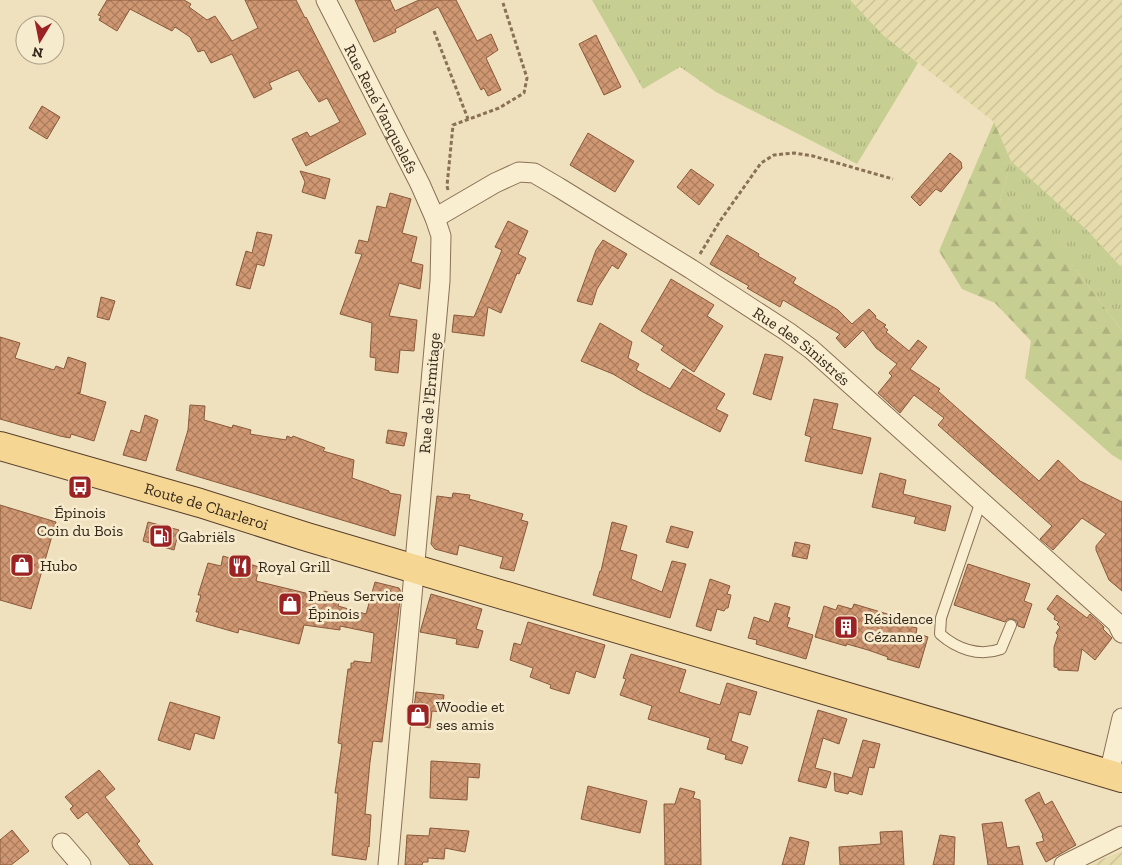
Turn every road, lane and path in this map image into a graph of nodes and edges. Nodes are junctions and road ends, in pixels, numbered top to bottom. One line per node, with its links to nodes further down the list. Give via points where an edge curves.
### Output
1 (326, 0): 7 (street, Rue René Vanquelefs)
2 (503, 3): 4 (path, via 527,78 524,93 499,108)
3 (434, 32): 4 (path)
4 (468, 119): 6 (path, via 453,125 447,186)
5 (894, 179): 8 (path, via 813,156 794,153 774,155 760,163)
6 (454, 207): 7 (street, Rue des Sinistrés); 8 (street, Rue des Sinistrés, via 519,172 534,173)
7 (435, 218): 11 (street, Rue de l'Ermitage, via 440,236 440,281)
8 (691, 270): 10 (street, Rue des Sinistrés, via 811,349)
9 (0, 446): 11 (main road, Route de Charleroi)
10 (981, 501): 12 (lane, via 940,618 940,634 951,644 991,653 1001,648); 13 (street, Rue des Sinistrés, via 1117,623)
11 (414, 568): 15 (main road, Route de Charleroi); 19 (street, Rue de l'Ermitage)
12 (1011, 625)
13 (1122, 633)
14 (1122, 718): 15 (street)
15 (1116, 776)
16 (1122, 836): 20 (street)
17 (62, 843): 18 (street)
18 (81, 865)
19 (388, 865)
20 (1064, 865)

